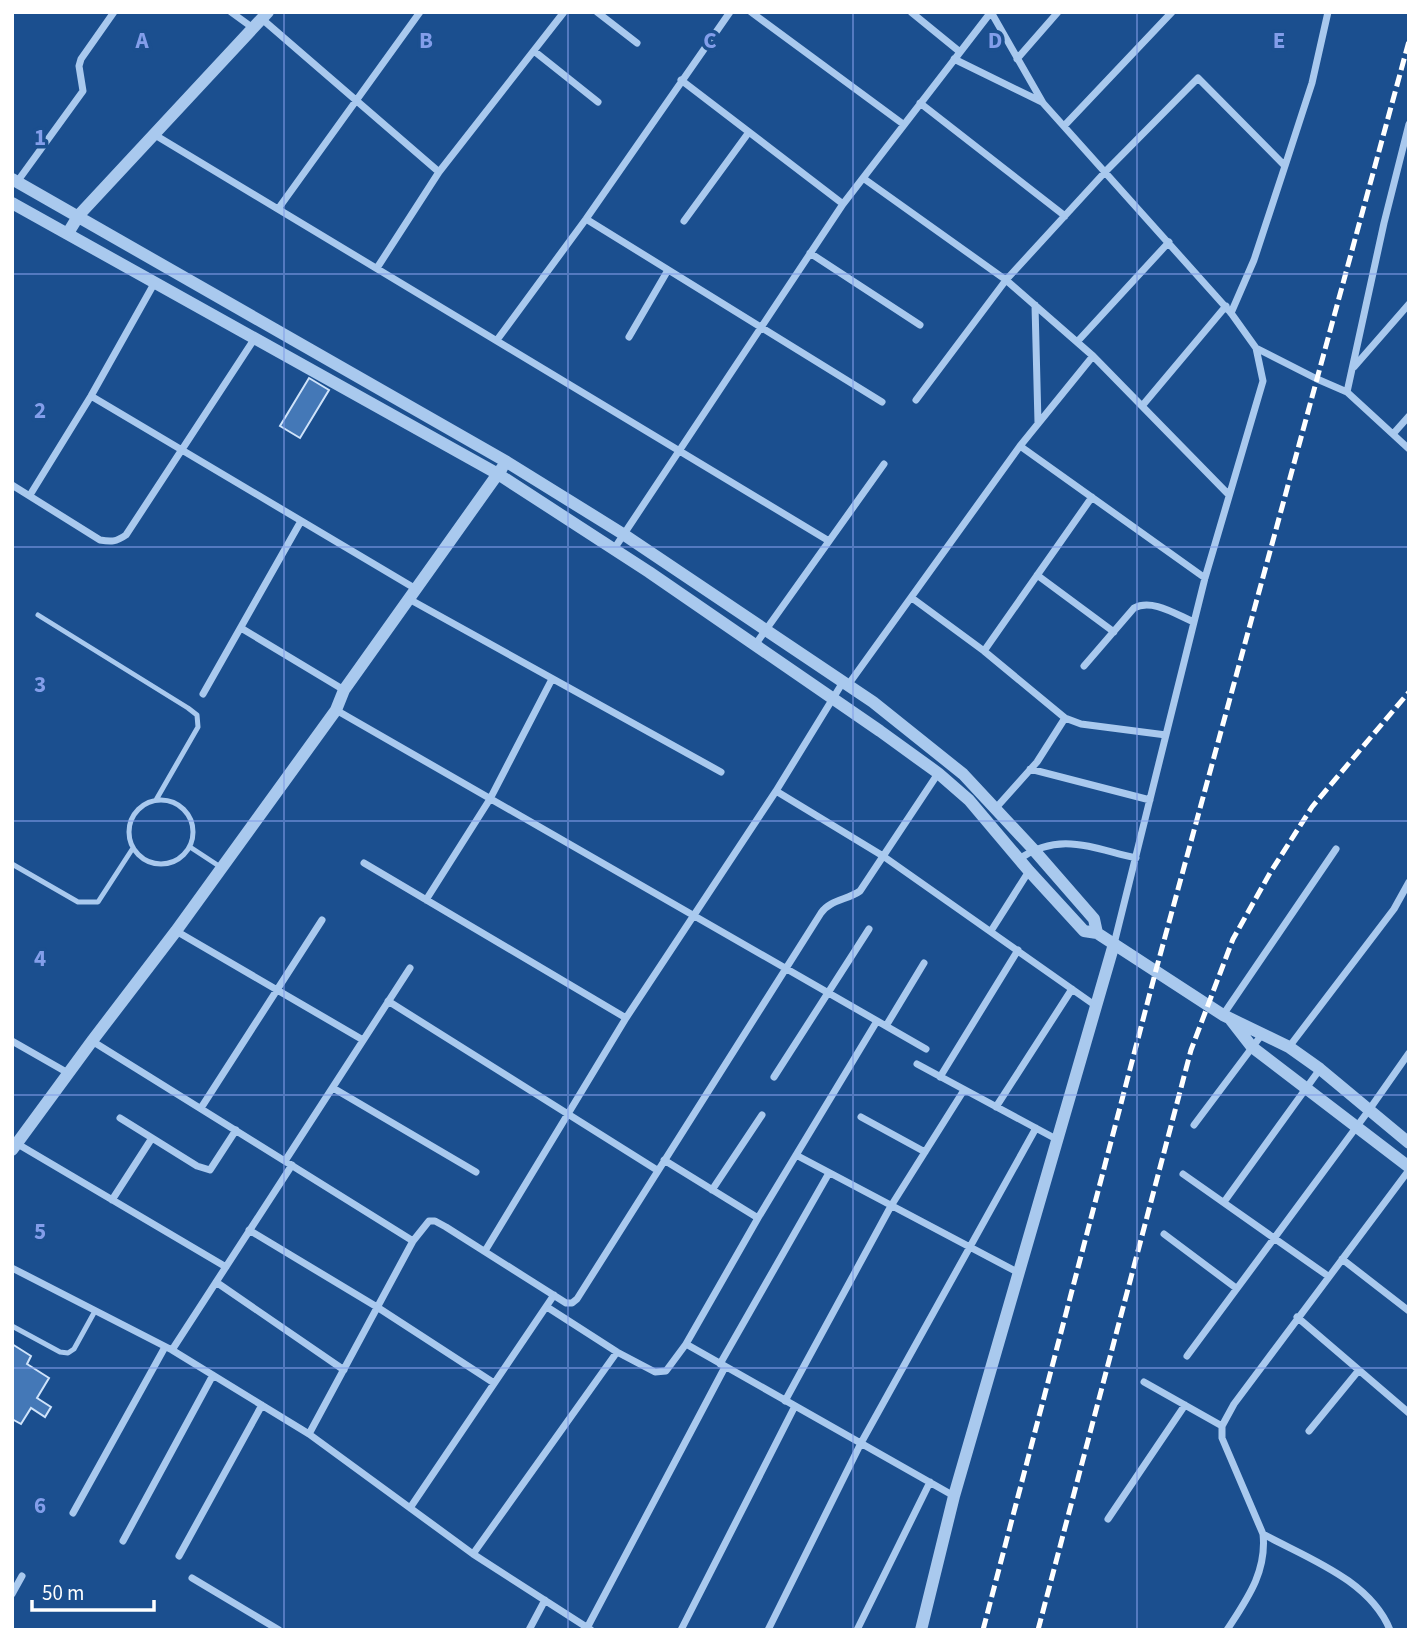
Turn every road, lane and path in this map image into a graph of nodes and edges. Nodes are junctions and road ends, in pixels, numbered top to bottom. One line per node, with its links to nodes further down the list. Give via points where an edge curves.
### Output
1 (114, 12): 32 (street, via 80,59 83,91)
2 (232, 12): 13 (street)
3 (420, 12): 19 (street)
4 (564, 12): 15 (street)
5 (597, 12): 14 (street)
6 (730, 12): 18 (street)
7 (751, 12): 23 (street)
8 (911, 12): 16 (street)
9 (991, 12): 16 (street); 17 (street)
10 (1058, 12): 17 (street)
11 (1172, 12): 25 (street)
12 (1328, 12): 28 (street, via 1312,83)
13 (261, 20): 19 (street); 27 (street)
14 (637, 43)
15 (534, 51): 20 (street); 29 (street)
16 (957, 56): 21 (street); 22 (street)
17 (1017, 59): 22 (street)
18 (681, 80): 26 (street); 38 (street)
19 (356, 100): 29 (street); 35 (street)
20 (598, 102)
21 (920, 103): 23 (street); 37 (street)
22 (1043, 103): 25 (street)
23 (904, 124): 31 (street)
24 (1409, 124): 58 (street)
25 (1064, 126): 30 (street)
26 (749, 132): 34 (street); 39 (street)
27 (155, 135): 35 (street); 36 (street)
28 (1285, 166): 30 (street, via 1198,78); 49 (street, via 1254,260)
29 (439, 172): 43 (street)
30 (1105, 172): 37 (street); 41 (street)
31 (863, 178): 34 (street); 45 (street)
32 (15, 181): 36 (street)
33 (12, 203): 40 (street)
34 (843, 204): 42 (street)
35 (278, 209): 43 (street)
36 (79, 215): 40 (street); 59 (street)
37 (1065, 216): 45 (street)
38 (586, 219): 44 (street); 54 (street)
39 (684, 221)
40 (68, 233): 46 (street)
41 (1169, 243): 49 (street); 55 (street)
42 (810, 253): 50 (street); 51 (street)
43 (377, 268): 54 (street)
44 (668, 270): 51 (street); 52 (street)
45 (1006, 280): 48 (street); 63 (street)
46 (156, 281): 53 (street); 62 (street)
47 (1409, 304): 58 (street)
48 (1035, 305): 55 (street); 67 (street)
49 (1228, 309): 56 (street); 65 (street)
50 (920, 324)
51 (762, 328): 64 (street); 72 (street)
52 (629, 337)
53 (255, 338): 61 (street); 71 (street)
54 (497, 340): 72 (street)
55 (1077, 342): 57 (street)
56 (1256, 348): 60 (street); 78 (street, via 1263,382)
57 (1093, 356): 65 (street); 67 (street)
58 (1352, 369): 60 (street)
59 (361, 378): 61 (street); 73 (street)
60 (1347, 391): 68 (street)
61 (351, 392): 75 (street)
62 (91, 396): 71 (street); 77 (street)
63 (916, 400)
64 (882, 402)
65 (1142, 406): 78 (street)
66 (1409, 416): 68 (street)
67 (1038, 424): 69 (street)
68 (1393, 433): 70 (street)
69 (1020, 446): 79 (street); 87 (street)
70 (1409, 449)
71 (183, 450): 77 (street, via 118,541 100,540); 80 (street)
72 (680, 450): 81 (street); 82 (street)
73 (507, 462): 75 (street); 81 (street)
74 (884, 464): 82 (street)
75 (498, 474): 83 (street); 86 (street)
76 (12, 485): 77 (street)
77 (30, 495)
78 (1229, 495): 85 (street)
79 (1092, 498): 84 (street); 85 (street)
80 (302, 520): 86 (street); 90 (street)
81 (624, 534): 83 (street); 91 (street)
82 (829, 541): 91 (street)
83 (614, 549): 93 (street)
84 (1037, 575): 92 (street); 94 (street)
85 (1205, 578): 89 (street)
86 (412, 594): 96 (street); 98 (street)
87 (912, 598): 94 (street); 97 (street)
88 (38, 615): 110 (lane, via 197,715 198,727)
89 (1194, 622): 92 (street, via 1144,604 1134,608); 103 (street)
90 (241, 628): 98 (street); 99 (street)
91 (766, 630): 93 (street); 97 (street)
92 (1114, 632): 95 (street)
93 (755, 645): 100 (street)
94 (984, 651): 102 (street)
95 (1084, 666)
96 (552, 679): 106 (street); 109 (street)
97 (846, 684): 100 (street); 104 (street)
98 (344, 691): 101 (street)
99 (203, 694)
100 (833, 698): 107 (street); 108 (street)
101 (336, 710): 109 (street); 122 (street)
102 (1065, 718): 103 (street); 105 (street)
103 (1166, 735): 111 (street)
104 (947, 761): 107 (street); 112 (street)
105 (1030, 769): 111 (street); 112 (street)
106 (721, 772)
107 (938, 773): 117 (street); 119 (street, via 969,800)
108 (776, 791): 117 (street); 126 (street)
109 (490, 799): 125 (street); 126 (street)
110 (156, 800): 113 (lane, via 175,803 190,817); 114 (lane, via 134,814 128,831)
111 (1150, 800): 118 (street)
112 (995, 809): 115 (street)
113 (190, 847): 114 (lane, via 176,860 156,864); 122 (lane)
114 (133, 848): 121 (lane, via 98,902 78,902)
115 (1033, 849): 118 (street, via 1067,843); 119 (street); 131 (street, via 1094,919)
116 (1336, 849): 142 (street)
117 (883, 856): 130 (street); 136 (street, via 860,891 825,908)
118 (1136, 858): 132 (street)
119 (1019, 859): 123 (street)
120 (364, 863): 125 (street)
121 (12, 864)
122 (222, 868): 129 (street)
123 (1029, 871): 130 (street); 131 (street, via 1084,930)
124 (1409, 882): 151 (street, via 1394,909)
125 (426, 900): 143 (street)
126 (692, 915): 136 (street); 143 (street)
127 (322, 920): 137 (street)
128 (869, 929): 139 (street)
129 (177, 931): 137 (street); 148 (street)
130 (991, 931): 133 (street)
131 (1097, 933): 132 (street)
132 (1114, 944): 141 (street); 142 (street)
133 (1018, 950): 138 (street); 158 (street)
134 (924, 963): 145 (street)
135 (410, 968): 140 (street)
136 (787, 969): 139 (street); 179 (street)
137 (276, 989): 149 (street); 163 (street)
138 (1072, 989): 141 (street); 162 (street)
139 (829, 993): 144 (street); 157 (street)
140 (388, 1001): 149 (street); 165 (street)
141 (1096, 1006): 174 (street)
142 (1226, 1016): 146 (street); 150 (street)
143 (626, 1018): 165 (street)
144 (877, 1021): 145 (street); 178 (street)
145 (886, 1026): 152 (street)
146 (1262, 1033): 150 (street); 151 (street)
147 (12, 1041): 156 (street)
148 (92, 1041): 156 (street); 163 (street)
149 (363, 1041): 160 (street)
150 (1252, 1047): 159 (street); 169 (street)
151 (1289, 1047): 155 (street)
152 (926, 1049)
153 (1409, 1053): 164 (street)
154 (917, 1064): 158 (street)
155 (1320, 1069): 159 (street); 164 (street)
156 (68, 1073): 176 (street)
157 (774, 1077)
158 (940, 1077): 161 (street)
159 (1307, 1087): 170 (street); 188 (street)
160 (333, 1088): 180 (street); 183 (street)
161 (964, 1090): 162 (street); 177 (street)
162 (996, 1107): 171 (street)
163 (201, 1108): 172 (street)
164 (1370, 1110): 170 (street); 175 (street)
165 (567, 1113): 182 (street); 196 (street)
166 (762, 1115): 186 (street)
167 (861, 1117): 177 (street)
168 (120, 1118): 173 (street)
169 (1194, 1125)
170 (1357, 1126): 181 (street); 193 (street)
171 (1036, 1128): 174 (street); 195 (street)
172 (236, 1130): 173 (street, via 210,1170); 180 (street)
173 (152, 1138): 187 (street)
174 (1058, 1140): 200 (street)
175 (1409, 1143)
176 (14, 1145): 187 (street)
177 (925, 1152): 189 (street)
178 (796, 1155): 184 (street); 190 (street)
179 (664, 1160): 182 (street); 186 (street)
180 (288, 1163): 191 (street); 194 (street)
181 (1409, 1169): 197 (street)
182 (657, 1170): 204 (street, via 577,1299 566,1303)
183 (476, 1172)
184 (828, 1172): 189 (street); 215 (street)
185 (1183, 1174): 188 (street)
186 (712, 1190): 190 (street)
187 (112, 1200): 198 (street)
188 (1224, 1202): 193 (street)
189 (891, 1206): 195 (street); 221 (street)
190 (758, 1218): 211 (street)
191 (249, 1230): 198 (street); 205 (street)
192 (1164, 1234): 203 (street)
193 (1273, 1237): 201 (street); 203 (street)
194 (412, 1241): 196 (street, via 423,1226 435,1221); 205 (street)
195 (970, 1247): 200 (street); 229 (street)
196 (485, 1251): 204 (street)
197 (1342, 1259): 201 (street); 208 (street)
198 (226, 1267): 202 (street)
199 (12, 1268): 207 (street)
200 (1019, 1273): 231 (street)
201 (1328, 1276): 209 (street)
202 (216, 1282): 212 (street); 216 (street)
203 (1236, 1288): 214 (street)
204 (554, 1295): 206 (street)
205 (377, 1307): 216 (street); 220 (street)
206 (547, 1307): 213 (street); 220 (street)
207 (95, 1311): 210 (lane, via 68,1353); 212 (street)
208 (1409, 1311)
209 (1297, 1317): 217 (street); 226 (street)
210 (12, 1326)
211 (686, 1344): 213 (street, via 672,1365 661,1372); 215 (street)
212 (168, 1348): 218 (street); 233 (street)
213 (617, 1352): 237 (street)
214 (1186, 1356)
215 (722, 1366): 221 (street); 243 (street)
216 (344, 1370): 228 (street)
217 (1359, 1370): 225 (street); 227 (street)
218 (213, 1375): 222 (street); 236 (street)
219 (1144, 1382): 223 (street)
220 (494, 1383): 232 (street)
221 (785, 1401): 224 (street)
222 (262, 1405): 228 (street); 238 (street)
223 (1185, 1405): 226 (street); 234 (street)
224 (795, 1406): 229 (street); 246 (street)
225 (1409, 1413)
226 (1222, 1426): 235 (street, via 1222,1438)
227 (1309, 1431)
228 (309, 1434): 232 (street)
229 (861, 1443): 230 (street); 247 (street)
230 (930, 1482): 231 (street); 248 (street)
231 (954, 1496): 249 (street)
232 (410, 1508): 237 (street)
233 (73, 1514)
234 (1108, 1519)
235 (1264, 1534): 250 (street, via 1256,1583); 251 (street, via 1362,1591)
236 (122, 1541)
237 (472, 1554): 242 (street)
238 (179, 1556)
239 (22, 1576): 241 (street)
240 (192, 1578): 244 (street)
241 (12, 1594)
242 (545, 1600): 243 (street); 245 (street)
243 (589, 1629)
244 (279, 1630)
245 (528, 1630)
246 (681, 1630)
247 (768, 1630)
248 (857, 1630)
249 (921, 1630)
250 (1227, 1630)
251 (1390, 1630)

